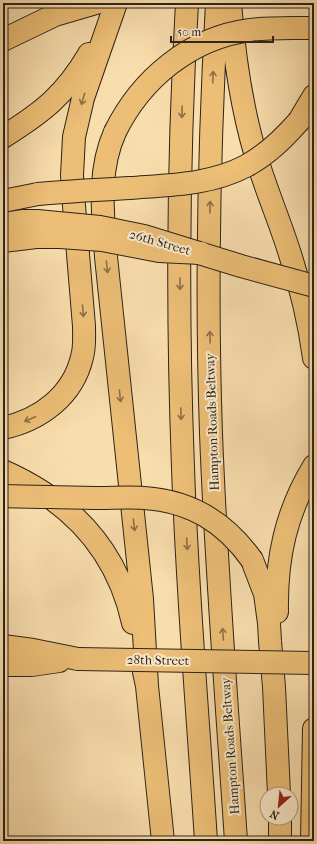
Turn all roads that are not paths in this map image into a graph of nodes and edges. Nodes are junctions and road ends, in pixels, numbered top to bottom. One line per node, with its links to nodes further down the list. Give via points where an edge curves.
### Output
1 (96, 3): 7 (main road, via 55,15)
2 (187, 3): 30 (main road, one-way to 30, via 180,201 180,372 191,629)
3 (217, 3): 31 (main road, Hampton Roads Beltway, one-way to 3, via 211,431 209,233)
4 (230, 3): 15 (main road, via 238,79 248,127 301,290)
5 (112, 12): 9 (main road, via 66,89 46,108); 16 (main road, one-way to 16, via 83,98 74,144 72,175 84,326 82,358 71,383 55,404 31,419)
6 (314, 28): 24 (main road, one-way to 24, bridge, via 280,27 248,30 201,45 173,61 150,81 126,112 115,132 105,162 102,208 142,599)
7 (3, 40)
8 (314, 96): 10 (main road, bridge, via 299,121 264,155 245,166 214,178 162,186 38,194)
9 (3, 136)
10 (3, 201)
11 (3, 224): 12 (main road, via 22,221)
12 (37, 229): 13 (main road); 14 (main road, 26th Street, bridge, via 60,237 102,240 159,251 201,253)
13 (3, 241)
14 (314, 286)
15 (314, 358)
16 (3, 428)
17 (314, 466): 25 (main road, via 292,510 280,552)
18 (3, 472): 24 (main road, via 34,486 54,500 72,514 99,544 117,574 129,602)
19 (3, 496): 25 (main road, bridge, via 144,498 189,507 219,524 243,547 252,560 264,594 268,610)
20 (3, 646): 21 (main road)
21 (78, 659): 22 (main road, 28th Street, bridge); 23 (main road, 28th Street, via 32,665)
22 (314, 663)
23 (3, 665)
24 (147, 686): 29 (main road)
25 (274, 687): 27 (main road)
26 (314, 729): 33 (main road)
27 (279, 786)
28 (280, 826): 32 (main road)
29 (163, 841)
30 (206, 841)
31 (236, 841)
32 (280, 841)
33 (312, 841)

